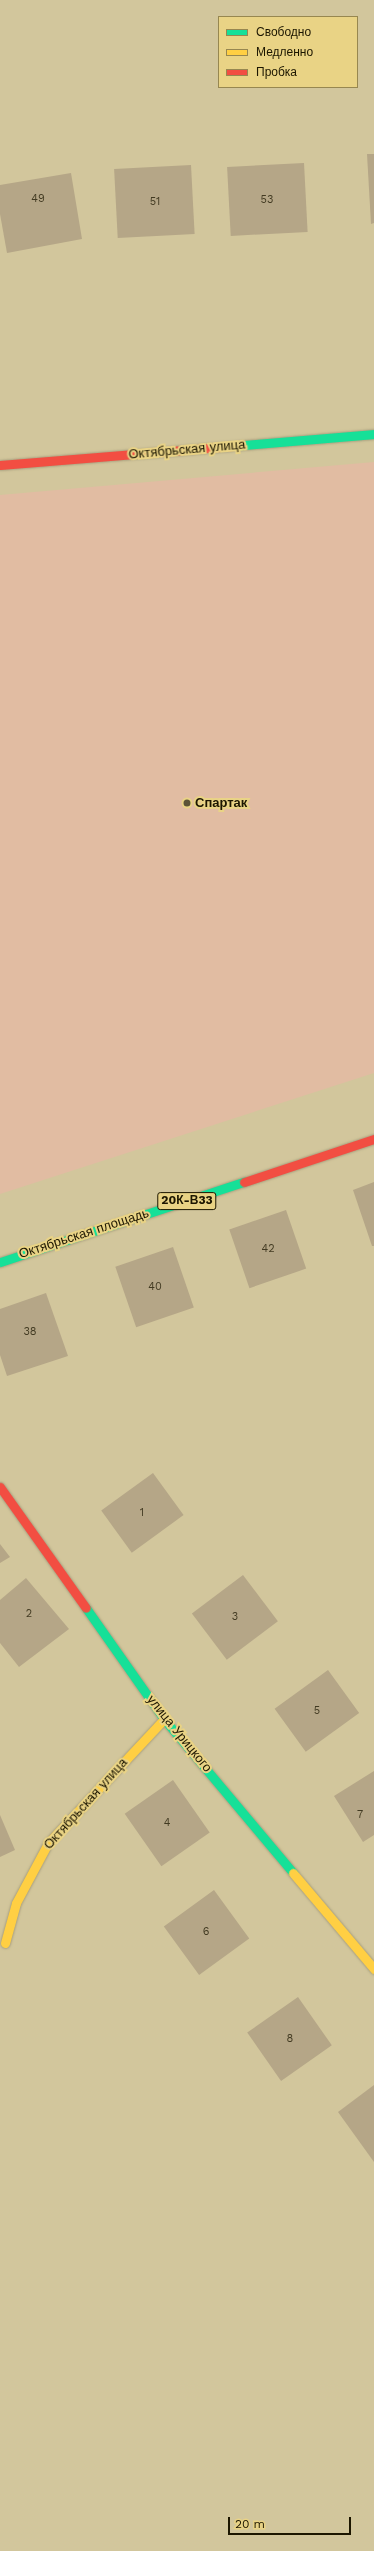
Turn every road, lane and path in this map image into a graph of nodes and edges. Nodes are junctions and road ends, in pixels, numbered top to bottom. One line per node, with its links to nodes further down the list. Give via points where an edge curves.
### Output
1 (374, 434): 2 (street, Октябрьская улица)
2 (0, 465)
3 (374, 1139): 4 (street, Октябрьская площадь / 20К-В33)
4 (0, 1262)
5 (0, 1487): 6 (street, улица Урицкого)
6 (164, 1719): 7 (street, Октябрьская улица, via 48,1842 16,1903); 8 (street, улица Урицкого)
7 (5, 1943)
8 (374, 1969)

